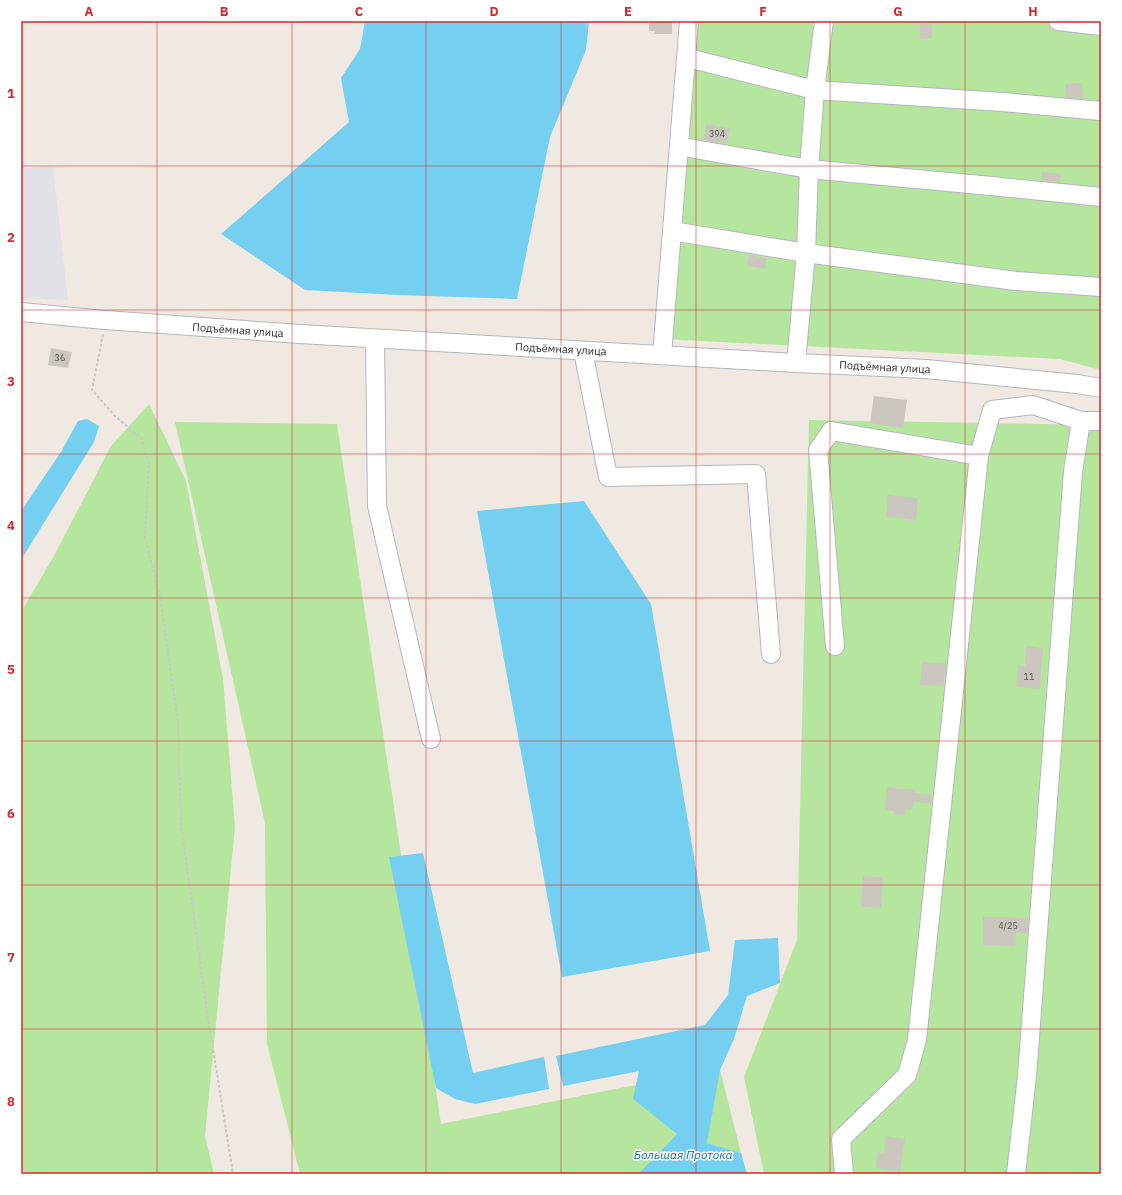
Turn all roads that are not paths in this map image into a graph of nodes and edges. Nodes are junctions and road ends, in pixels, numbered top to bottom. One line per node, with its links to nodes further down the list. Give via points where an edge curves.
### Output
1 (689, 21): 17 (street)
2 (824, 21): 6 (street)
3 (1058, 21): 4 (street)
4 (1101, 26)
5 (692, 59): 6 (street)
6 (815, 90): 7 (street); 9 (street)
7 (1101, 111)
8 (689, 148): 9 (street)
9 (809, 169): 10 (street); 12 (street)
10 (1101, 197)
11 (678, 232): 12 (street)
12 (806, 253): 13 (street, via 1016,281); 18 (street)
13 (1101, 287)
14 (21, 312): 15 (street, Подъёмная улица)
15 (375, 339): 16 (street, Подъёмная улица); 25 (street, via 377,506)
16 (583, 351): 17 (street, Подъёмная улица); 24 (street, via 608,477 756,474)
17 (662, 355): 18 (street, Подъёмная улица)
18 (796, 363): 19 (street, Подъёмная улица, via 926,369)
19 (1101, 388)
20 (1081, 421): 21 (street); 22 (street, via 1033,405 992,410); 27 (street, via 1073,472 1026,1076)
21 (1101, 421)
22 (979, 456): 23 (street, via 831,431 818,450); 26 (street, via 917,1040 906,1075 841,1140)
23 (835, 646)
24 (771, 654)
25 (431, 739)
26 (844, 1174)
27 (1016, 1174)

